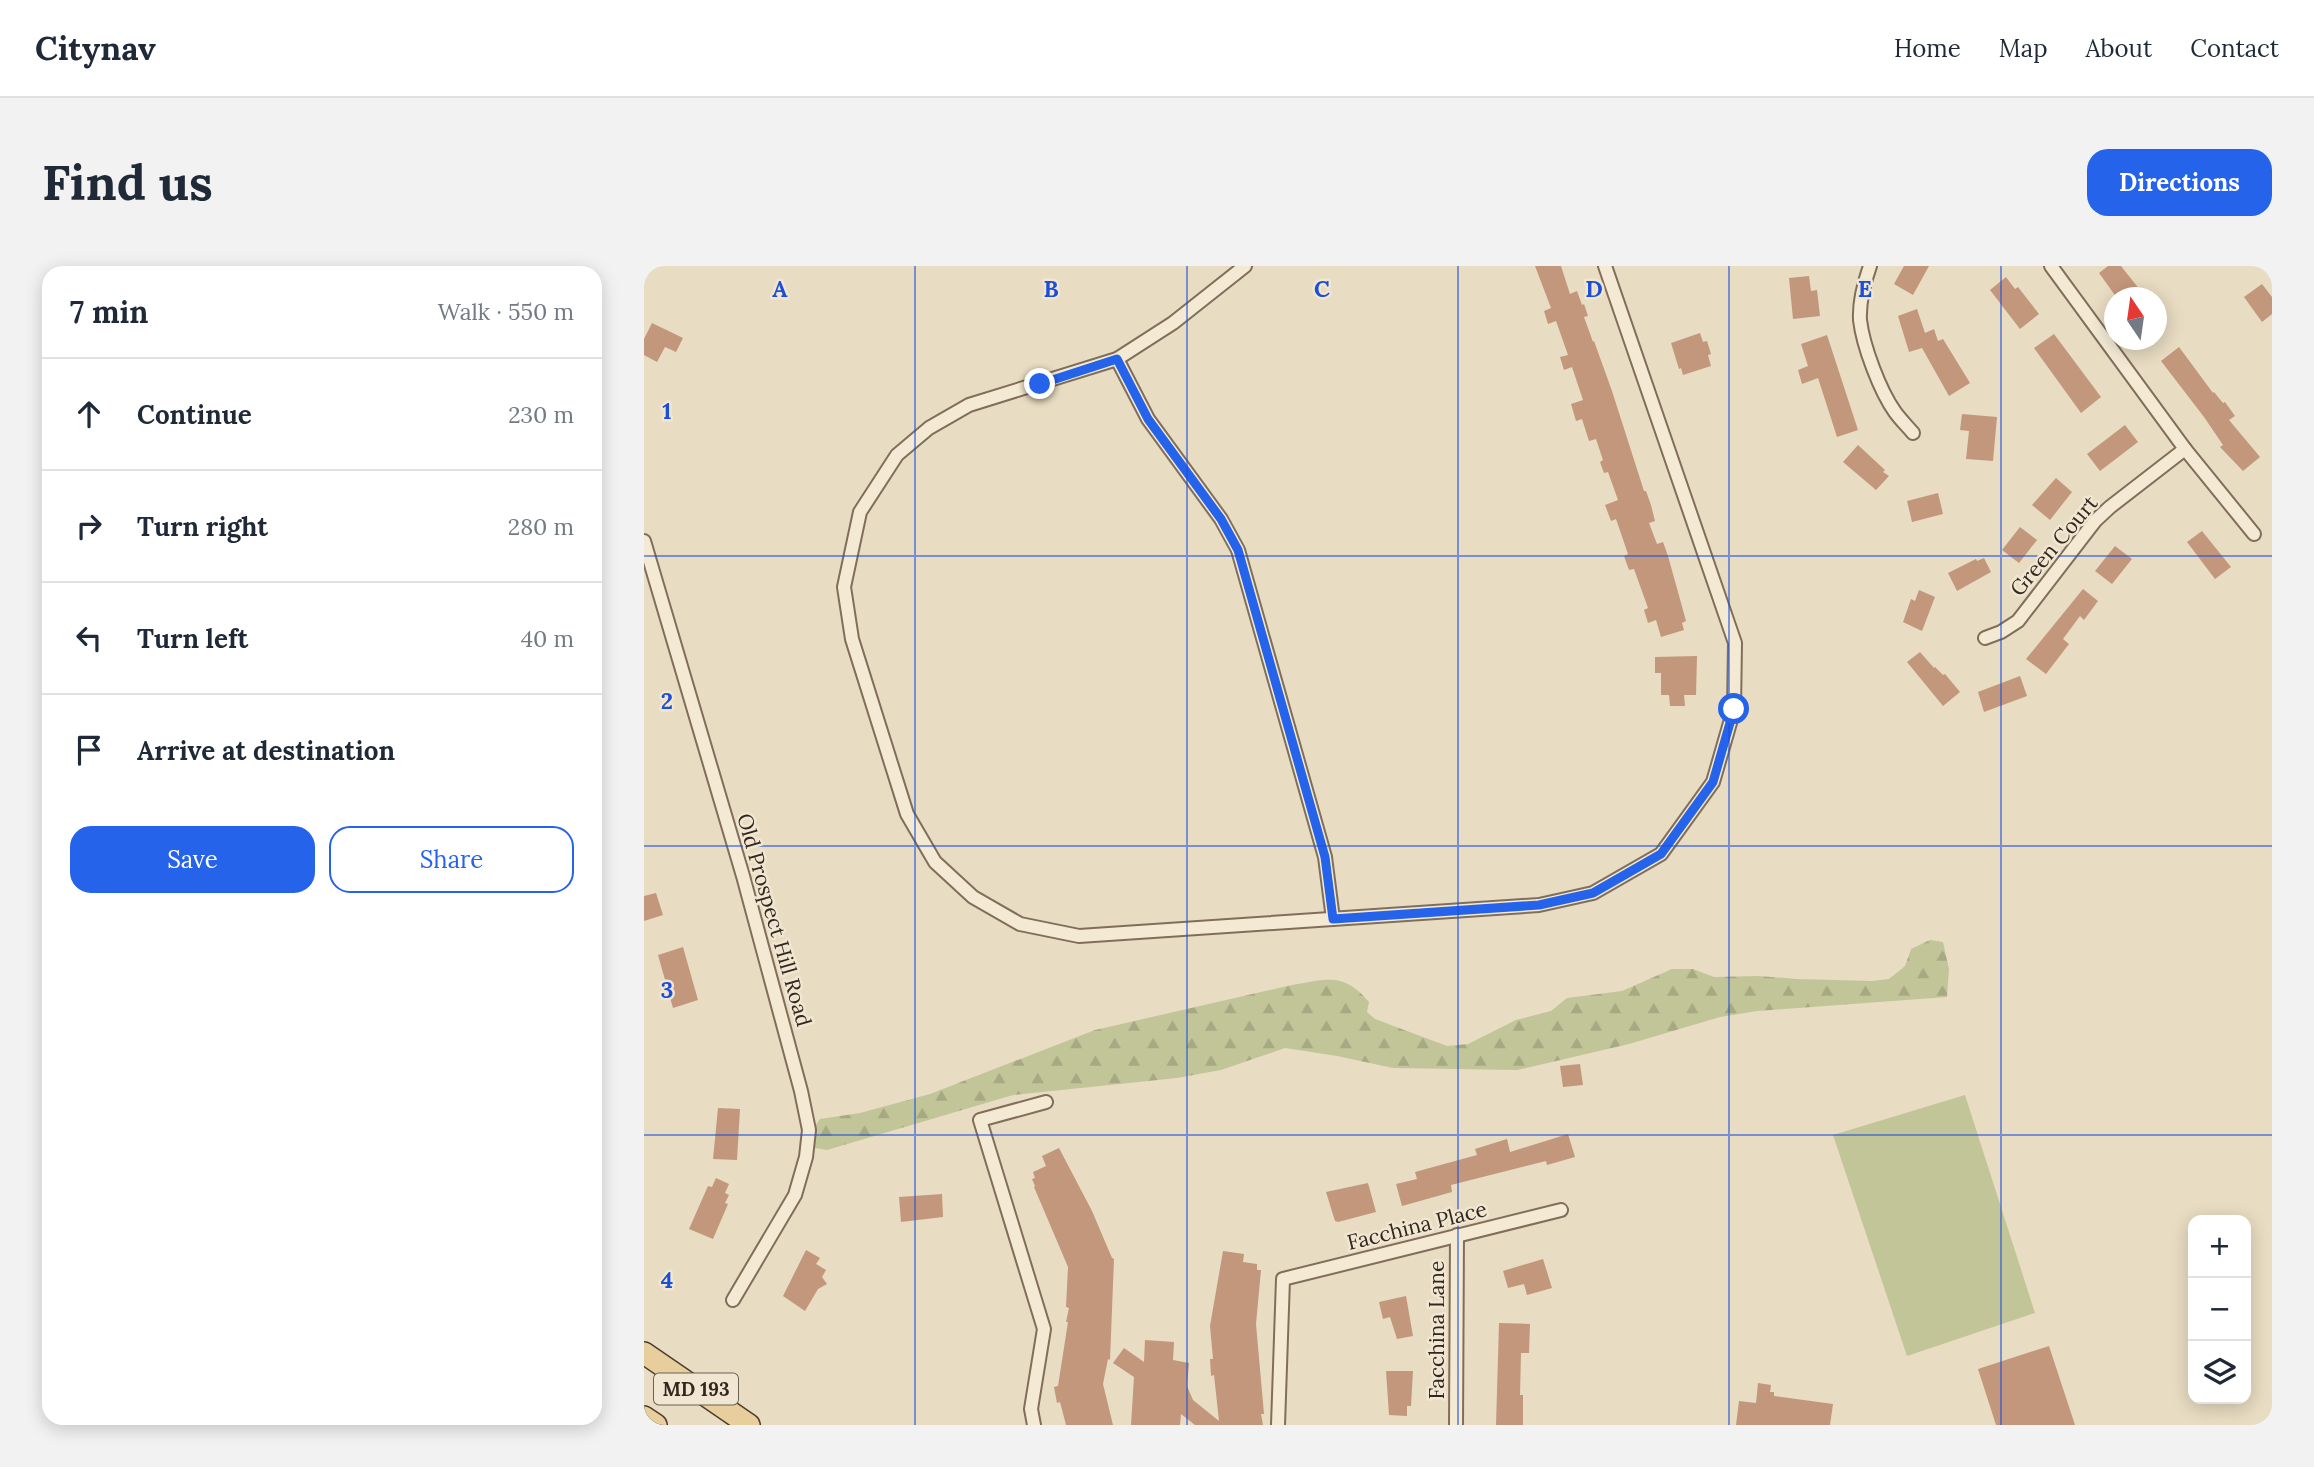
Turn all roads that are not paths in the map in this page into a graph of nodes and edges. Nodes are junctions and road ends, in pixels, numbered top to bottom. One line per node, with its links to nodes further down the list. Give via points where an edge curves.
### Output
1 (1245, 266): 5 (street, via 1173,323)
2 (1605, 266): 11 (street, via 1735,643 1734,709 1713,782 1661,854 1593,893 1539,905)
3 (1870, 266): 6 (street, via 1860,319 1864,337 1894,411)
4 (2051, 266): 7 (street)
5 (1117, 359): 11 (street, via 1148,419 1221,519 1238,550 1325,857); 11 (street, via 969,405 929,428 897,455 860,512 844,587 850,626 907,814 936,862 973,897 1020,924 1079,936)
6 (1913, 433)
7 (2185, 449): 8 (street); 10 (street, Green Court, via 2095,521 2018,621)
8 (2254, 534)
9 (644, 541): 15 (street, Old Prospect Hill Road, via 743,876 809,1130 795,1195)
10 (1985, 638)
11 (1333, 919)
12 (1046, 1102): 20 (street, via 980,1121 1044,1329 1031,1409)
13 (1560, 1210): 14 (street, Facchina Place)
14 (1457, 1236): 21 (street, Facchina Place, via 1283,1279); 22 (street, Facchina Lane)
15 (733, 1300)
16 (644, 1353): 19 (main road, MD 193)
17 (644, 1417): 18 (main road, MD 193)
18 (656, 1425)
19 (749, 1425)
20 (1034, 1425)
21 (1278, 1425)
22 (1456, 1425)

